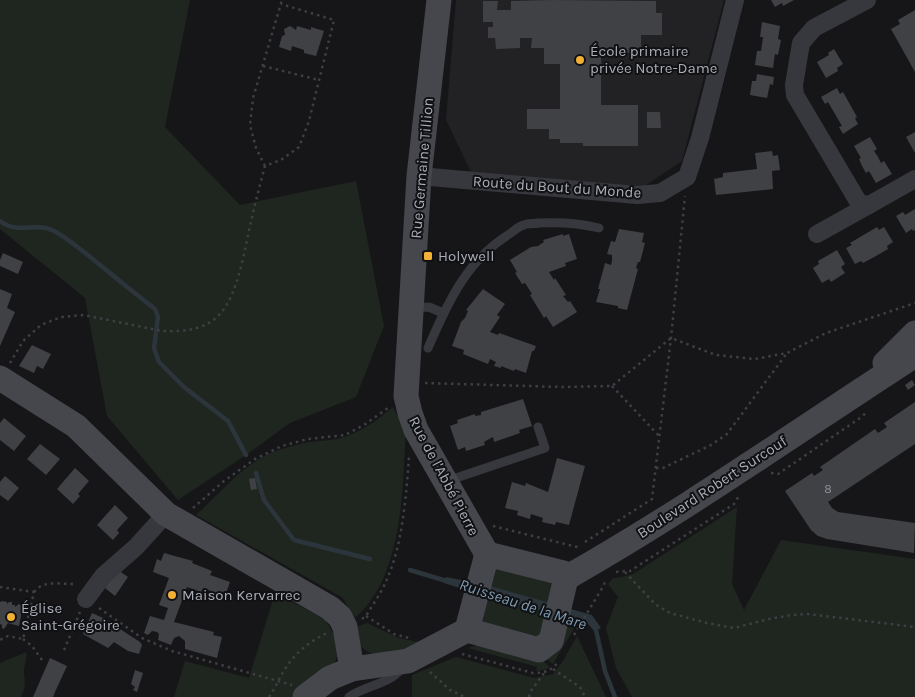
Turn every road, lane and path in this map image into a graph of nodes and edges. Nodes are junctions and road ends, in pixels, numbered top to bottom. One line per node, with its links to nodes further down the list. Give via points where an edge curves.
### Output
1 (282, 0): 5 (path)
2 (439, 0): 9 (street, Rue Germaine Tillion)
3 (735, 0): 10 (street)
4 (867, 0): 12 (street, via 814,28 801,43 794,86 795,94 859,203)
5 (281, 4): 6 (path); 7 (path, via 334,20)
6 (263, 66): 7 (path); 8 (path, via 253,98 250,125)
7 (319, 80): 8 (path, via 299,147 281,160)
8 (265, 166): 23 (path, via 240,268 230,300 219,316 189,330 162,331 84,315 61,317 41,325 23,341)
9 (419, 176): 10 (street, Route du Bout du Monde, via 637,195 660,193); 16 (street, Rue Germaine Tillion)
10 (687, 177): 19 (path)
11 (915, 179): 12 (street)
12 (869, 205): 14 (street)
13 (600, 228): 17 (lane, via 553,222 524,224 477,259 458,284)
14 (817, 234)
15 (915, 303): 21 (path, via 826,333)
16 (411, 308): 17 (lane, via 429,307); 25 (street, Rue Germaine Tillion)
17 (443, 313): 20 (lane)
18 (915, 333): 26 (street, Boulevard Robert Surcouf)
19 (671, 338): 21 (path, via 716,355 755,359); 24 (path); 29 (path)
20 (428, 348)
21 (786, 353): 30 (path, via 726,434 711,446 664,468)
22 (915, 355): 26 (street, Boulevard Robert Surcouf)
23 (0, 379): 32 (street, via 76,426)
24 (612, 386): 25 (path); 29 (path)
25 (406, 389): 28 (street, Rue de l'Abbé Pierre); 32 (path, via 364,425 345,435 282,446 255,460)
26 (856, 394): 34 (street, Boulevard Robert Surcouf, via 710,491)
27 (538, 427): 31 (lane, via 545,448)
28 (416, 430): 31 (street, Rue de l'Abbé Pierre); 47 (path, via 410,441 395,557 387,580 366,616 394,634 410,639)
29 (660, 437): 30 (path)
30 (656, 468): 34 (path, via 652,499)
31 (445, 481): 33 (street, Rue de l'Abbé Pierre)
32 (172, 517): 40 (street, via 103,576); 41 (street, via 330,608)
33 (482, 554): 34 (path, via 494,526); 37 (street, via 563,574); 42 (street)
34 (591, 561): 37 (street, Boulevard Robert Surcouf); 44 (path, via 604,585 589,608)
35 (625, 572): 43 (path, via 654,604 670,613 729,627 808,614)
36 (73, 584): 39 (path, via 45,583)
37 (564, 585): 44 (street)
38 (0, 587): 39 (path)
39 (34, 592): 45 (path)
40 (86, 599): 48 (path); 52 (path, via 142,638 172,651)
41 (345, 627): 50 (street); 52 (path, via 318,637 288,664)
42 (464, 627): 44 (street, via 539,650); 47 (street); 51 (path, via 460,654)
43 (915, 627)
44 (564, 632)
45 (23, 639): 46 (path, via 8,636); 49 (path)
46 (0, 640)
47 (412, 649): 50 (street); 55 (lane, via 398,674); 56 (path, via 450,690)
48 (64, 650)
49 (42, 660)
50 (352, 669): 53 (street, via 330,678)
51 (544, 674): 57 (path); 58 (path, via 553,668 580,687)
52 (278, 680): 53 (path); 54 (path)
53 (308, 694)
54 (269, 697)
55 (349, 697)
56 (465, 697)
57 (529, 697)
58 (585, 697)

